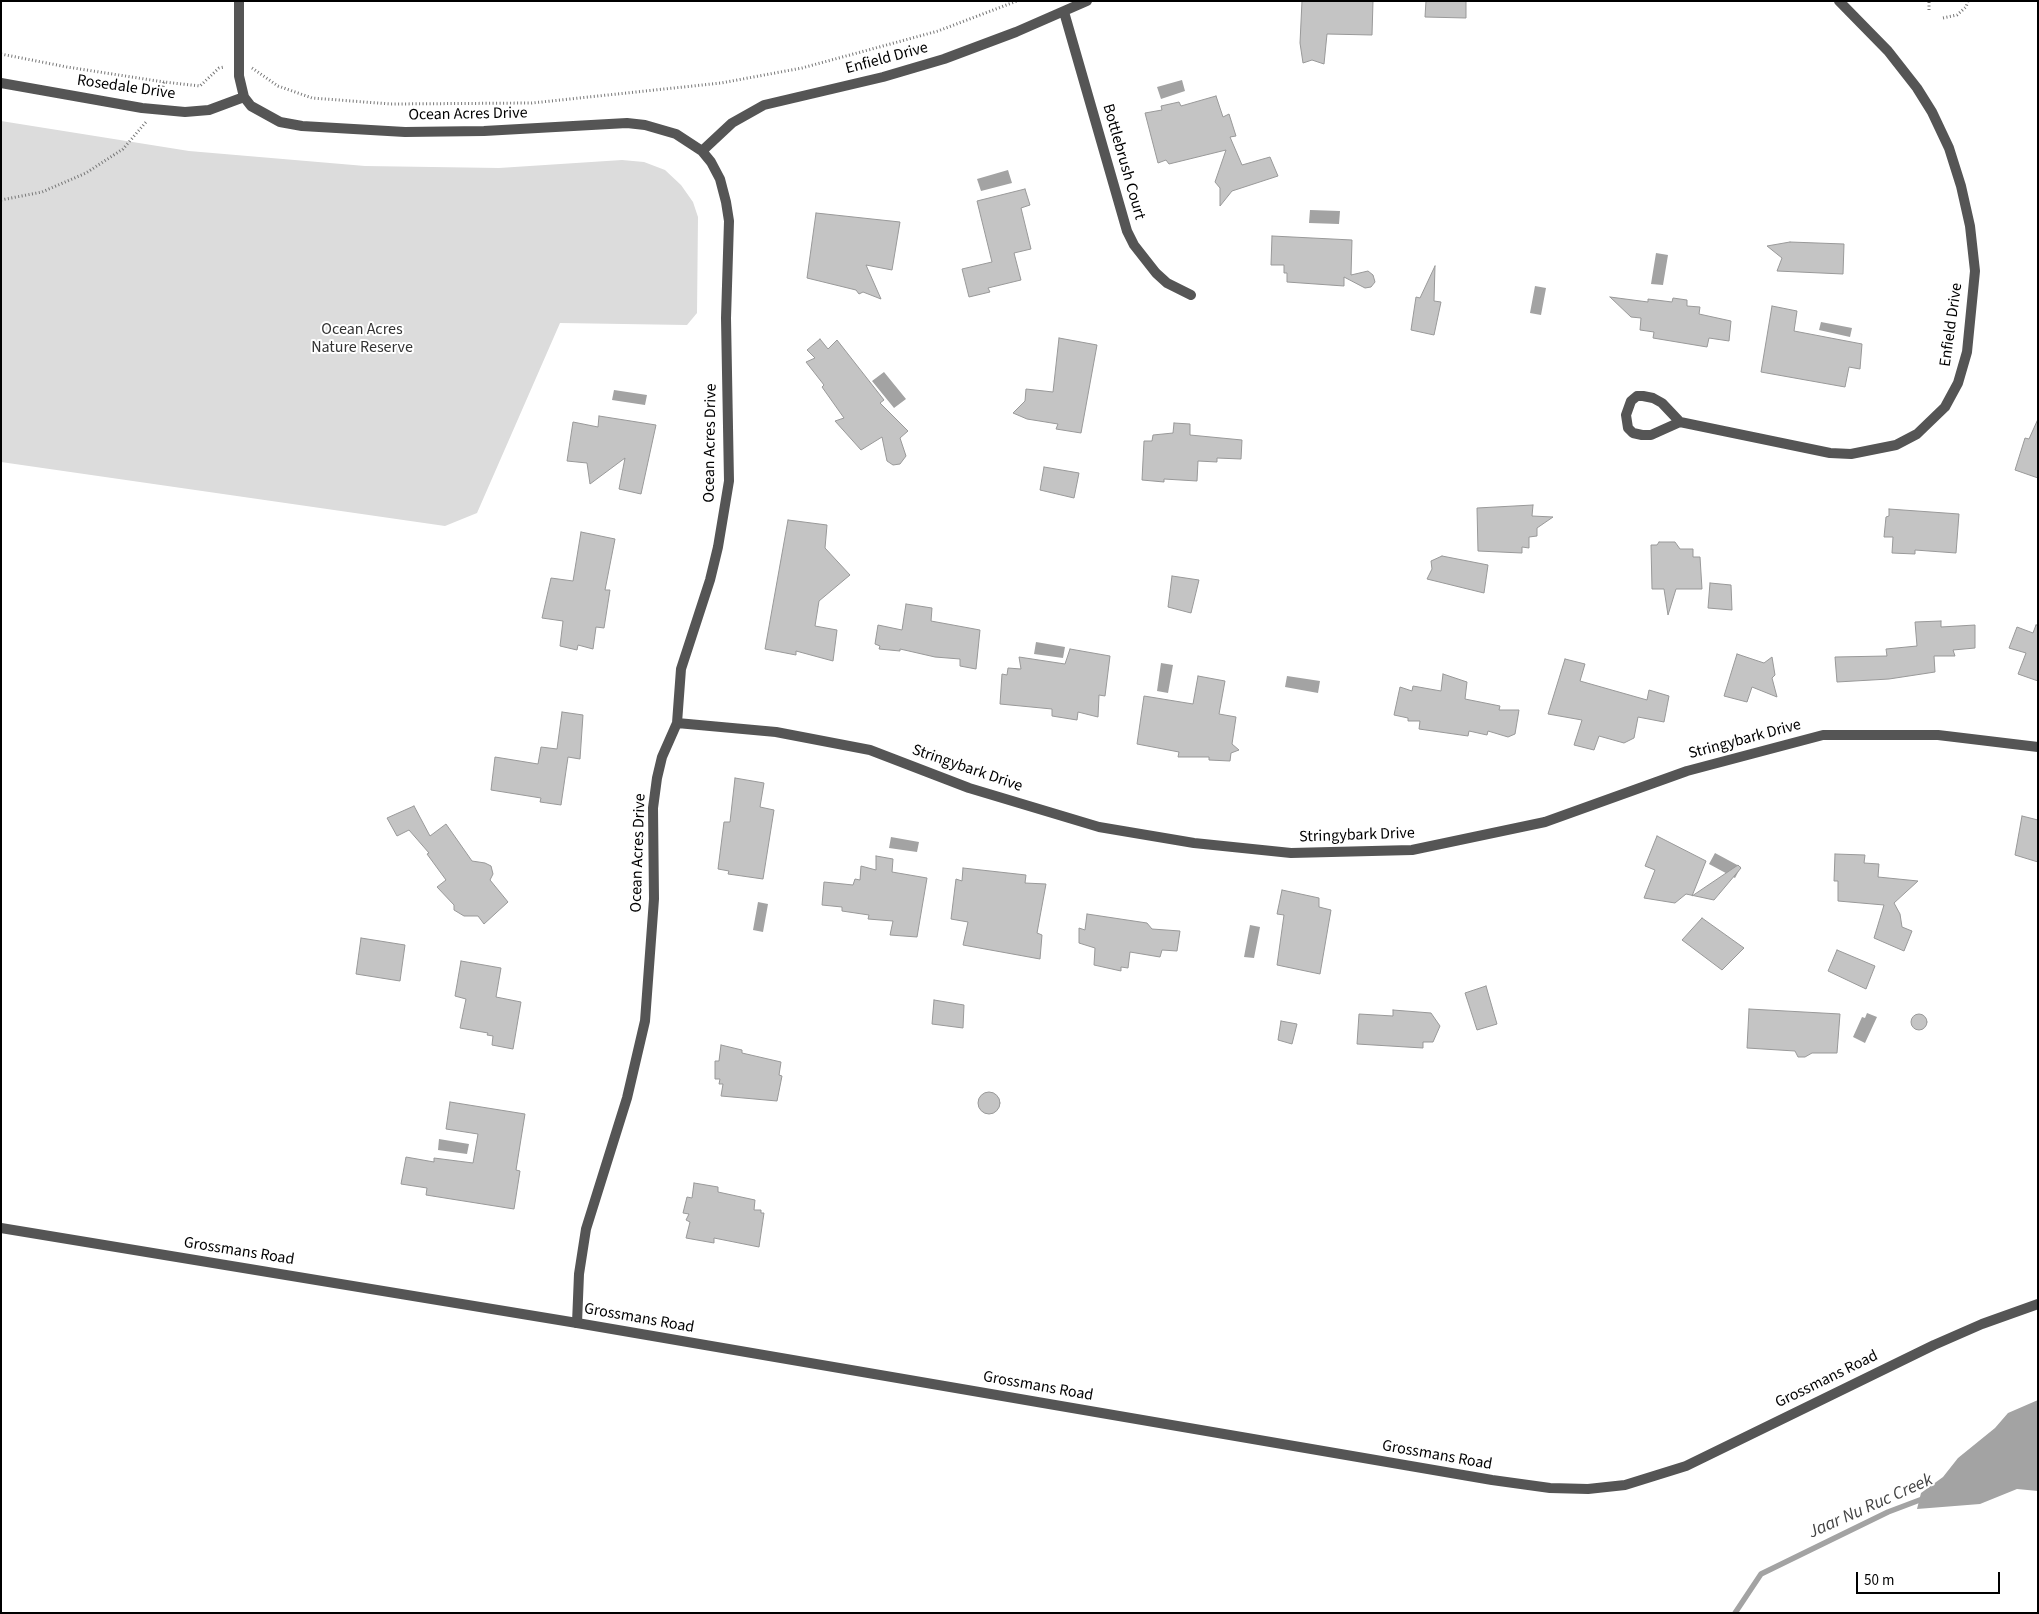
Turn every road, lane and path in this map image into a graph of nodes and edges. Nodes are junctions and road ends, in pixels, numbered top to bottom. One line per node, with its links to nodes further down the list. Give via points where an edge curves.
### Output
1 (239, 1): 11 (street)
2 (1017, 1): 11 (path, via 920,36 802,68 712,84 532,103 391,104 312,98 278,86 257,70)
3 (1087, 1): 8 (street, Enfield Drive)
4 (1839, 1): 19 (street, Enfield Drive, via 1888,51 1917,88 1949,148 1961,186 1975,270 1966,352 1958,383 1944,407 1917,434 1896,445 1858,453 1830,453)
5 (1929, 1): 7 (path)
6 (1968, 1): 9 (path, via 1957,15)
7 (1929, 10)
8 (1064, 12): 16 (street, Enfield Drive, via 944,59 764,105 732,123); 18 (street, Bottlebrush Court, via 1127,231 1156,273 1167,283)
9 (1943, 18)
10 (1, 54): 12 (path)
11 (239, 64): 12 (path, via 219,68 200,86); 14 (street)
12 (164, 82): 15 (path)
13 (1, 83): 15 (street, Rosedale Drive)
14 (244, 97): 15 (street, Rosedale Drive, via 209,110); 16 (street, Ocean Acres Drive, via 262,114 302,126 405,132 627,123 676,134)
15 (154, 109): 17 (path, via 145,124 105,162 42,192)
16 (702, 151): 20 (street, Ocean Acres Drive, via 720,179 729,221 726,318 728,482 712,572 681,670)
17 (1, 200)
18 (1191, 295)
19 (1680, 422): 19 (street, via 1651,435 1642,435 1628,428 1626,415 1631,401 1637,396 1644,396 1662,403)
20 (677, 724): 21 (street, Stringybark Drive, via 776,732 870,750 969,788 1099,828 1194,843 1291,853 1412,850 1545,822 1687,771 1823,735 1938,735); 24 (street, Ocean Acres Drive, via 662,757 654,808 654,900 645,1021 627,1098 586,1229 579,1274)
21 (2038, 747)
22 (1, 1228): 24 (street, Grossmans Road)
23 (2038, 1304): 24 (street, Grossmans Road, via 1934,1345 1686,1466 1625,1486 1588,1489 1550,1488 1492,1480)
24 (577, 1324)

